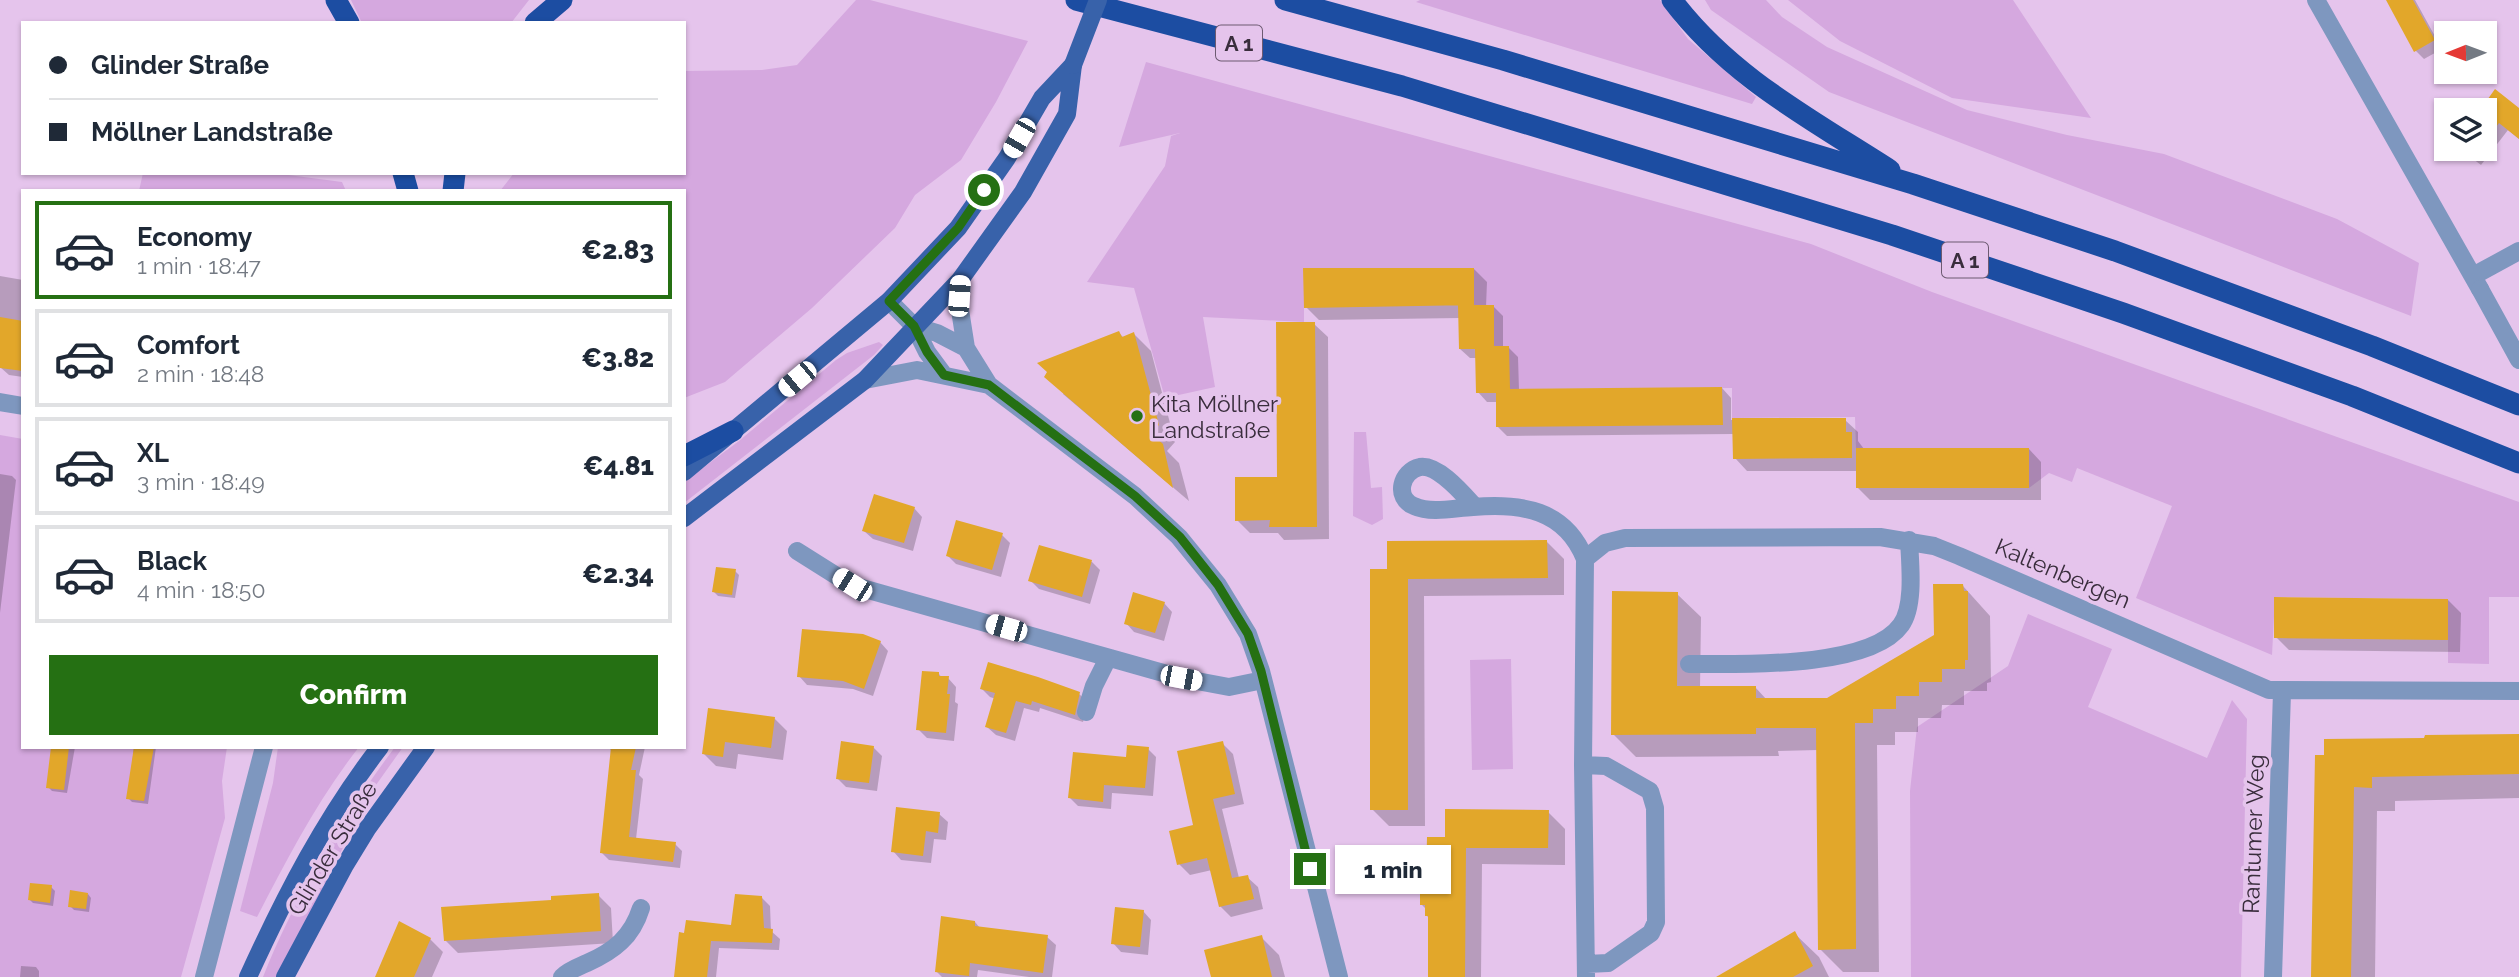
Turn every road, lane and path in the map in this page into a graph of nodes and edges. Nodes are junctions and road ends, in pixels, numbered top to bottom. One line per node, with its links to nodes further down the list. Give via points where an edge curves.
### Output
1 (335, 0): 8 (highway)
2 (562, 0): 9 (highway)
3 (1076, 0): 27 (highway, A 1, via 1402,86 1892,235 2352,396)
4 (1098, 0): 10 (main road, bridge)
5 (1284, 0): 11 (highway, A 1, via 1503,60)
6 (1672, 0): 11 (highway, via 1703,38 1757,85)
7 (2316, 0): 14 (street)
8 (348, 21)
9 (537, 21)
10 (1073, 65): 13 (main road, via 1067,114 1023,192); 15 (main road, via 1042,98 958,228)
11 (1913, 184): 23 (highway, A 1, via 2115,251 2372,345)
12 (2519, 251): 14 (street)
13 (960, 280): 16 (main road); 17 (street)
14 (2477, 282): 18 (street, bridge)
15 (889, 301): 16 (street); 25 (main road)
16 (914, 326): 17 (street); 19 (street); 20 (main road)
17 (966, 348): 21 (street)
18 (2519, 360)
19 (944, 375): 20 (street, via 917,370); 21 (street)
20 (865, 380): 30 (main road)
21 (989, 385): 36 (street, via 1135,496 1180,537 1218,585 1248,634)
22 (0, 402): 24 (street)
23 (2519, 405)
24 (21, 406)
25 (733, 431): 26 (highway); 28 (main road)
26 (686, 455)
27 (2519, 463)
28 (686, 470)
29 (1475, 506): 33 (street, via 1532,509 1550,517 1578,541)
30 (686, 516)
31 (1909, 540): 33 (street, Kaltenbergen, via 1625,538 1605,543); 35 (street, via 1912,584 1903,624 1891,636 1841,656 1756,664); 38 (street, Kaltenbergen, via 1959,556)
32 (797, 551): 34 (street, via 852,585)
33 (1585, 559): 43 (street)
34 (1108, 658): 36 (street, via 1229,687); 39 (street)
35 (1689, 664)
36 (1264, 680): 50 (street)
37 (2519, 691): 38 (street, Kaltenbergen)
38 (2282, 692): 51 (street, Rantumer Weg)
39 (1086, 712)
40 (263, 749): 46 (street)
41 (379, 749): 47 (main road, Glinder Straße, via 303,862)
42 (425, 749): 48 (main road, Glinder Straße, via 367,829)
43 (1583, 765): 45 (street); 45 (street, via 1606,766 1650,791 1655,808 1656,922 1651,933 1608,963)
44 (641, 908): 49 (street, via 635,928 607,954)
45 (1587, 970)
46 (204, 977)
47 (248, 977)
48 (285, 977)
49 (562, 977)
50 (1339, 977)
51 (2273, 977)

